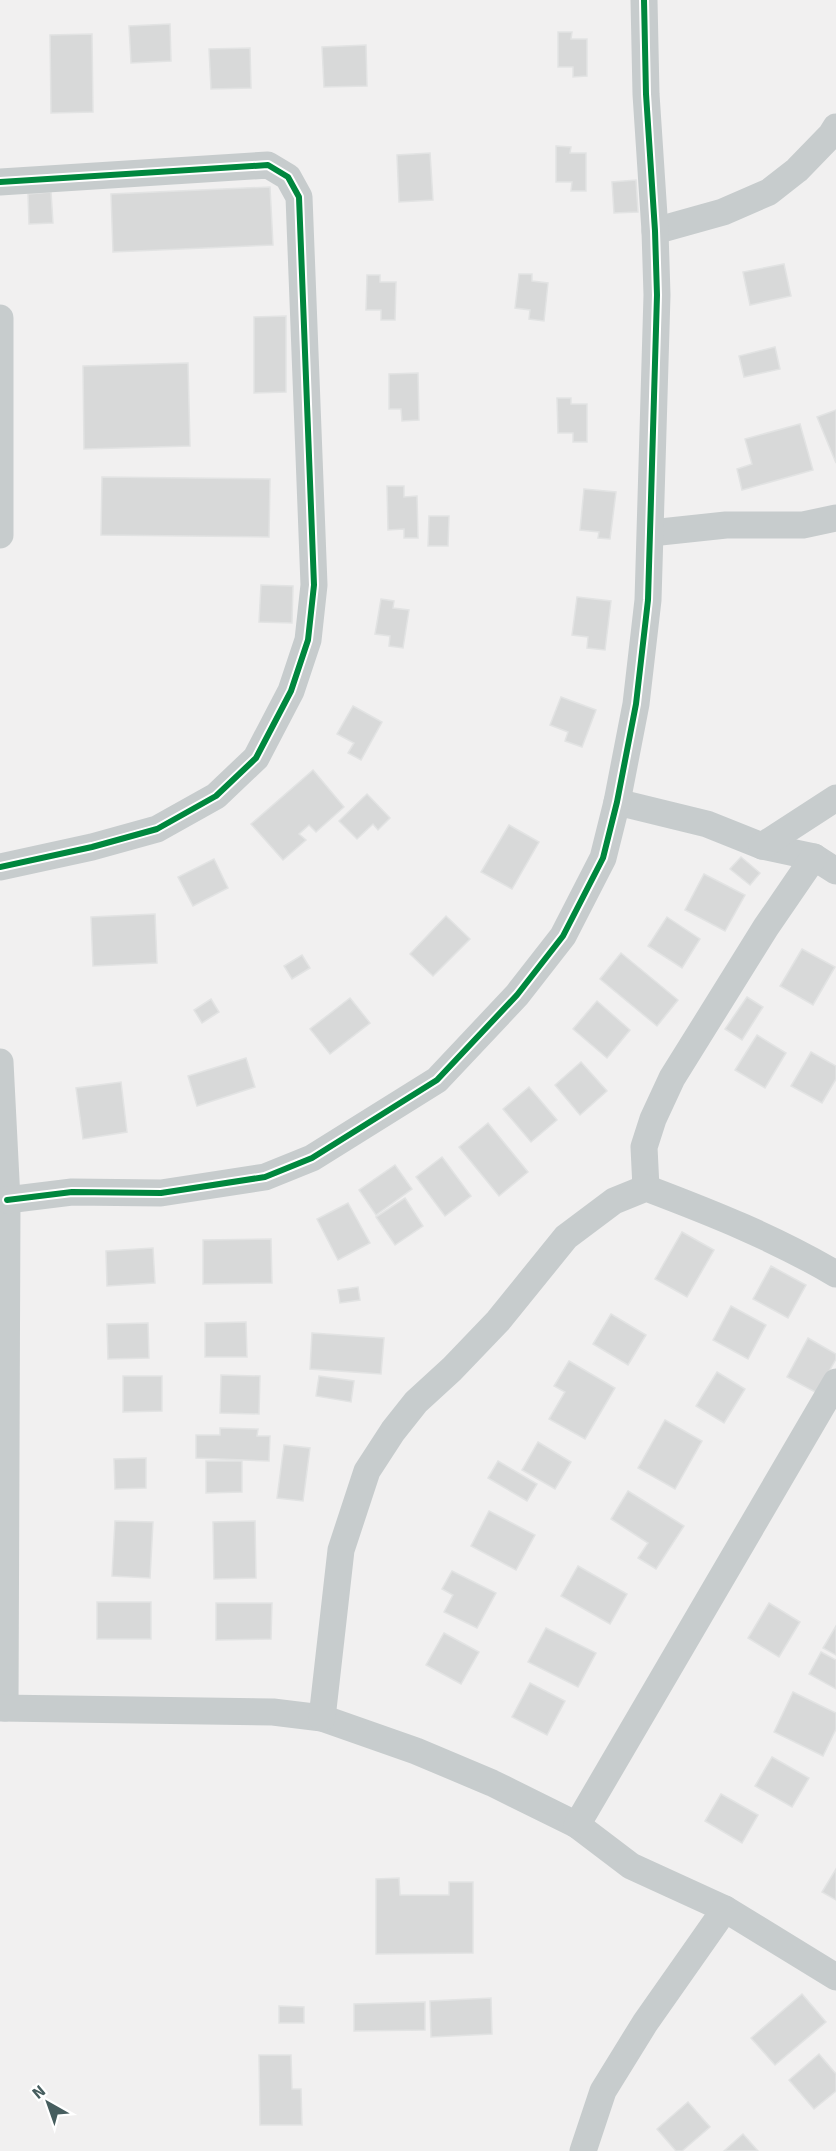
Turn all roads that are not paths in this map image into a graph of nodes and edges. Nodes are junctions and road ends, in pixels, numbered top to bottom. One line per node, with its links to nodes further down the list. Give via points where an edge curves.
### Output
1 (644, 0): 4 (street)
2 (836, 127): 4 (street, via 798,170 769,192 723,212)
3 (0, 182): 14 (street, via 268,165 288,177 299,197 314,585 309,640 291,691 256,758 216,796 157,829)
4 (655, 231): 8 (street)
5 (0, 318): 6 (street)
6 (1, 496): 9 (street)
7 (836, 518): 8 (street, via 803,525 726,525)
8 (651, 533): 11 (street, via 636,704)
9 (0, 535)
10 (836, 798): 12 (street)
11 (617, 802): 12 (street, via 707,824); 17 (street, via 603,858 563,936 479,1037 437,1080 401,1104 312,1158 265,1177 161,1193 72,1192)
12 (762, 846): 13 (street)
13 (825, 864): 16 (street, via 766,927 672,1078 644,1147)
14 (0, 867)
15 (0, 1062): 17 (street)
16 (646, 1188): 18 (street, via 736,1223); 21 (street, via 614,1201 566,1237 498,1321 416,1402 367,1471 341,1550)
17 (7, 1200): 20 (street)
18 (836, 1274)
19 (836, 1382): 22 (street)
20 (2, 1708): 21 (street, via 273,1712)
21 (322, 1718): 22 (street, via 416,1751)
22 (577, 1825): 23 (street, via 631,1866)
23 (725, 1909): 24 (street); 25 (street, via 603,2091)
24 (836, 1977)
25 (583, 2151)

